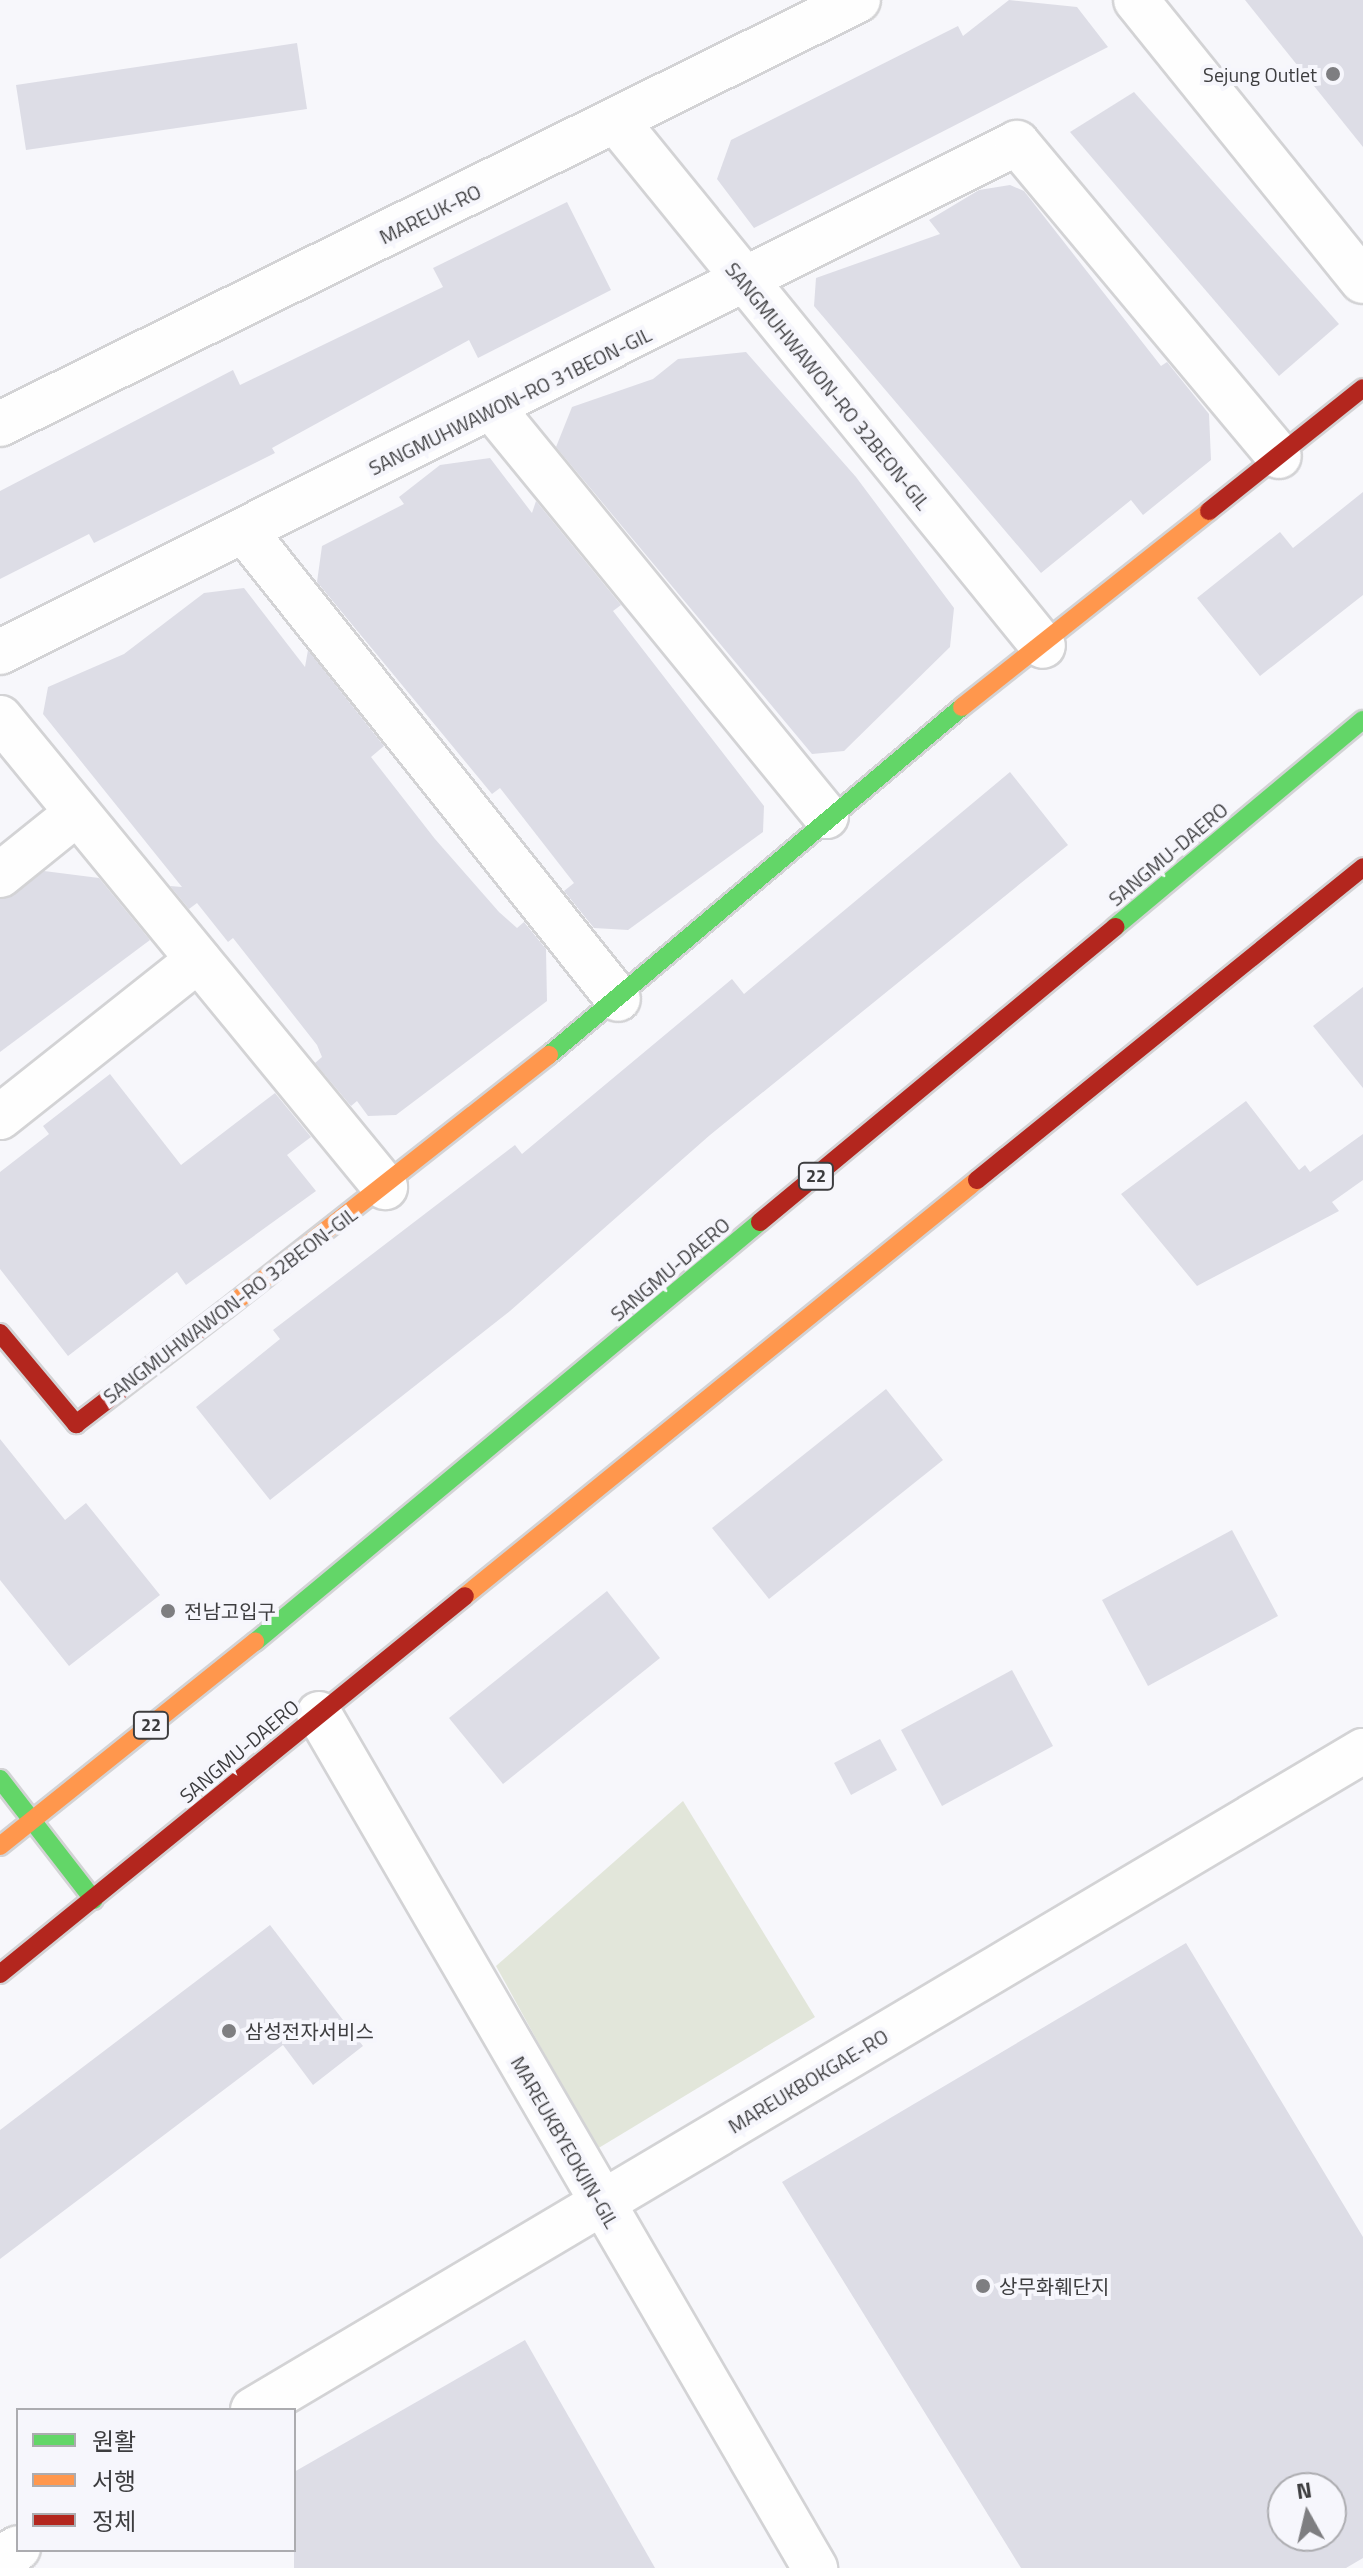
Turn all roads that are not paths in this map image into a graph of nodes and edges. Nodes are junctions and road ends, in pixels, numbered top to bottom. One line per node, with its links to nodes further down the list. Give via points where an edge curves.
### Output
1 (858, 0): 3 (street, MAREUK-RO)
2 (1136, 0): 4 (street)
3 (617, 122): 5 (street, SANGMUHWAWON-RO 32BEON-GIL); 8 (street, MAREUK-RO)
4 (1363, 281)
5 (744, 284): 7 (street, SANGMUHWAWON-RO 31BEON-GIL); 9 (street, SANGMUHWAWON-RO 31BEON-GIL, via 1017,143); 11 (street, SANGMUHWAWON-RO 32BEON-GIL)
6 (1363, 388): 9 (main road, SANGMUHWAWON-RO 32BEON-GIL)
7 (493, 409): 10 (street, SANGMUHWAWON-RO 31BEON-GIL); 16 (street)
8 (0, 424)
9 (1279, 456): 11 (main road, SANGMUHWAWON-RO 32BEON-GIL)
10 (246, 533): 12 (street, SANGMUHWAWON-RO 31BEON-GIL); 20 (street)
11 (1043, 646): 16 (main road, SANGMUHWAWON-RO 32BEON-GIL)
12 (0, 652)
13 (0, 718): 15 (street)
14 (1363, 720): 27 (main road, SANGMU-DAERO / 22)
15 (77, 813): 18 (street); 19 (street)
16 (826, 816): 20 (main road, SANGMUHWAWON-RO 32BEON-GIL)
17 (1363, 867): 24 (main road, SANGMU-DAERO)
18 (0, 875)
19 (198, 960): 21 (street); 22 (street)
20 (618, 999): 22 (main road, SANGMUHWAWON-RO 32BEON-GIL)
21 (0, 1117)
22 (385, 1187): 23 (main road, SANGMUHWAWON-RO 32BEON-GIL, via 76,1424)
23 (0, 1333)
24 (319, 1714): 29 (main road, SANGMU-DAERO); 31 (street, MAREUKBYEOKJIN-GIL)
25 (1363, 1751): 31 (street, MAREUKBOKGAE-RO)
26 (0, 1779): 27 (main road)
27 (33, 1820): 28 (main road, SANGMU-DAERO / 22); 29 (main road)
28 (0, 1846)
29 (94, 1900): 30 (main road, SANGMU-DAERO)
30 (0, 1974)
31 (601, 2205): 32 (street, MAREUKBOKGAE-RO); 33 (street, MAREUKBYEOKJIN-GIL)
32 (256, 2408)
33 (815, 2568)

